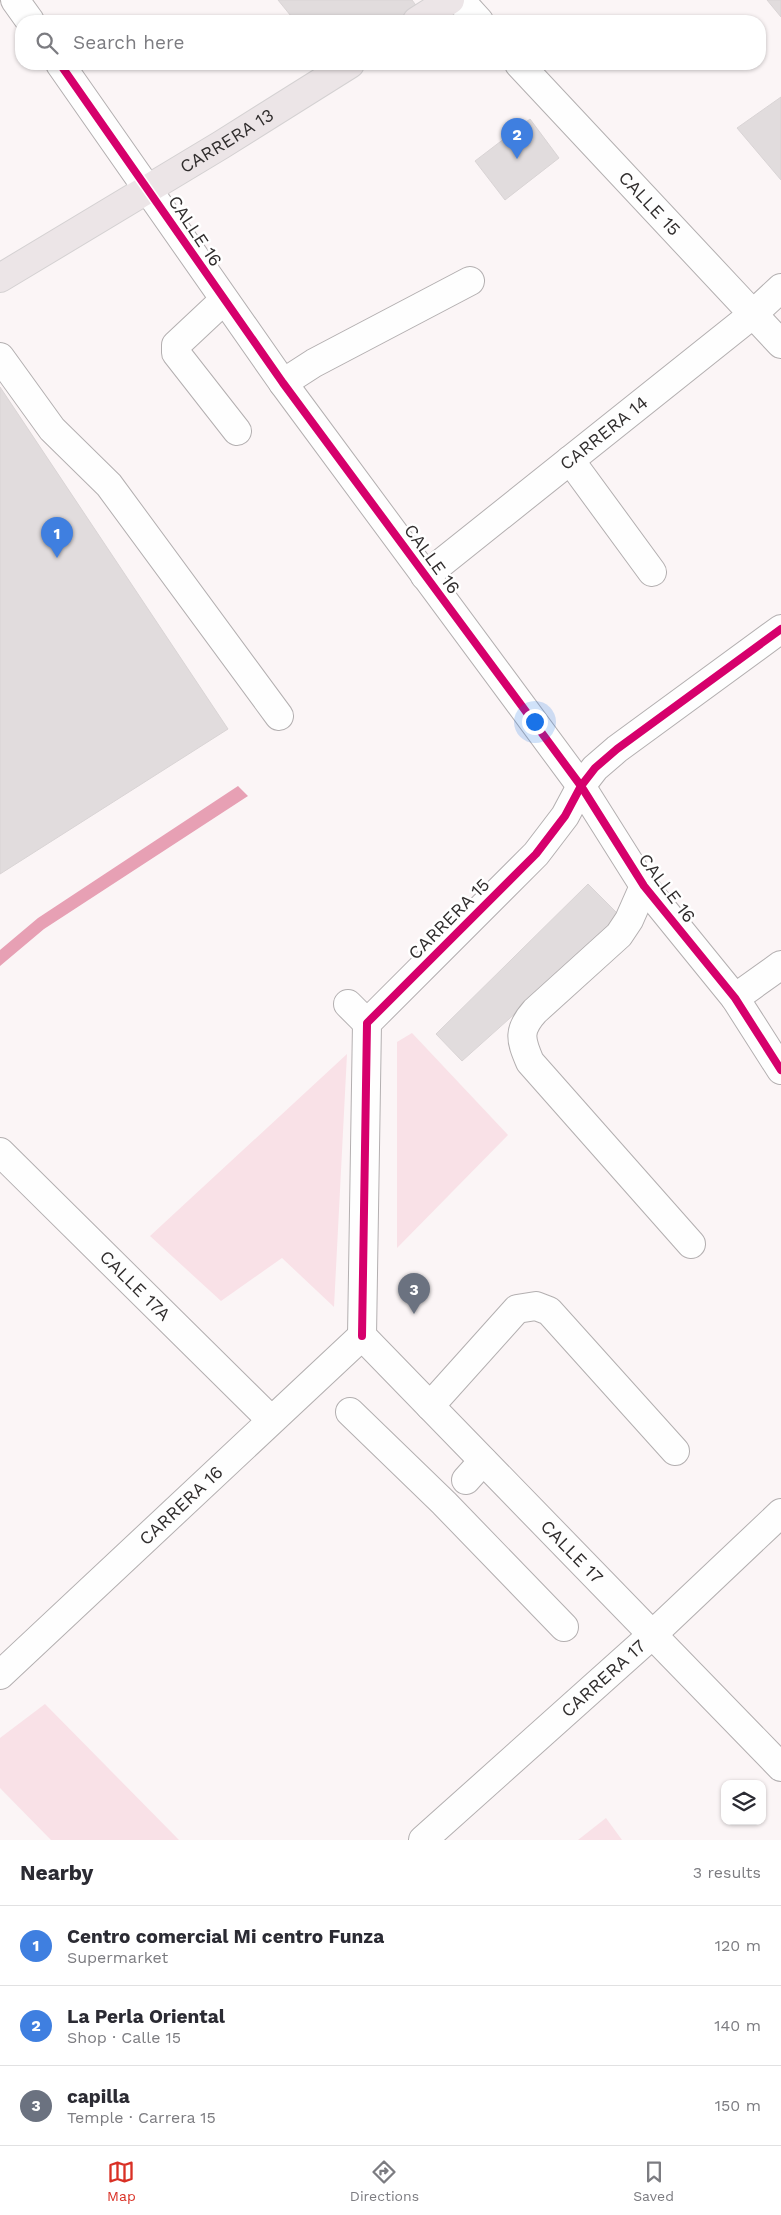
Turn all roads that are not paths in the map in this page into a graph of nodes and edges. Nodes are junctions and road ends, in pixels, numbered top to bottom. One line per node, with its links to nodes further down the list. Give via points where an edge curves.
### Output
1 (15, 0): 4 (street)
2 (450, 0): 5 (main road)
3 (460, 0): 6 (street)
4 (26, 15)
5 (426, 15)
6 (474, 15)
7 (64, 70): 10 (street, CALLE 16)
8 (340, 70): 10 (main road, CARRERA 13)
9 (525, 70): 15 (street, CALLE 15)
10 (148, 188): 11 (main road, CARRERA 13); 14 (street, CALLE 16)
11 (0, 278)
12 (470, 281): 18 (street, via 314,363)
13 (781, 288): 15 (street, CARRERA 14)
14 (224, 300): 18 (street, CALLE 16); 19 (street, via 176,345 176,353)
15 (752, 315): 16 (street, CALLE 15); 20 (street, CARRERA 14)
16 (781, 344)
17 (0, 356): 24 (street, via 52,429 109,485)
18 (283, 383): 22 (street, CALLE 16)
19 (237, 431)
20 (570, 460): 21 (street); 22 (street, CARRERA 14)
21 (652, 572)
22 (425, 576): 25 (street, CALLE 16)
23 (781, 629): 25 (street, CARRERA 15, via 617,749 595,768)
24 (279, 716)
25 (581, 786): 26 (street, CALLE 16); 32 (street, CARRERA 15, via 565,816 536,854 358,1013)
26 (644, 886): 28 (street, CALLE 16); 31 (street, via 619,935 524,1024 522,1045 530,1062)
27 (781, 964): 28 (street)
28 (735, 998): 29 (street, CALLE 16)
29 (781, 1070)
30 (0, 1152): 35 (street, CALLE 17A)
31 (691, 1244)
32 (362, 1336): 33 (street, CALLE 17); 35 (street, CARRERA 16)
33 (430, 1406): 36 (street, via 517,1309 536,1306 549,1311); 39 (street, CALLE 17, via 475,1470)
34 (350, 1412): 38 (street)
35 (271, 1420): 40 (street, CARRERA 16)
36 (675, 1451)
37 (781, 1513): 39 (street, CARRERA 17)
38 (564, 1627)
39 (652, 1635): 41 (street, CALLE 17); 42 (street, CARRERA 17)
40 (0, 1675)
41 (777, 1755)
42 (423, 1840)

